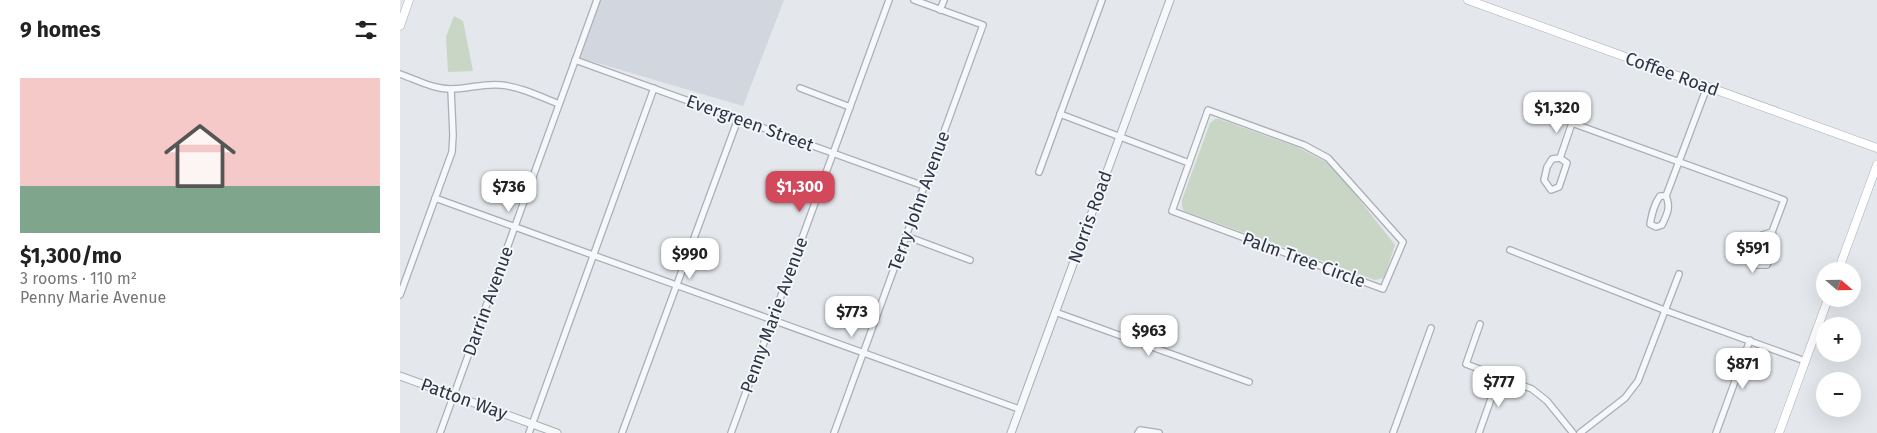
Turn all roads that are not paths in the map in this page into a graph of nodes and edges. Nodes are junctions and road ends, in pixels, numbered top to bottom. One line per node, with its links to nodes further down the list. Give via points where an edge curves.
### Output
1 (409, 0): 10 (main road)
2 (597, 0): 11 (street, Darrin Avenue)
3 (889, 0): 18 (street, Penny Marie Avenue)
4 (914, 0): 9 (street)
5 (944, 0): 9 (street)
6 (1102, 0): 19 (street)
7 (1170, 0): 21 (street, Norris Road)
8 (1468, 0): 13 (main road, Coffee Road)
9 (940, 10): 29 (street, Terry John Avenue, via 983,26)
10 (400, 26)
11 (575, 60): 14 (street, Evergreen Street); 17 (street, Darrin Avenue)
12 (400, 74): 16 (street, via 430,86)
13 (1707, 87): 22 (main road, Coffee Road); 25 (street)
14 (654, 88): 20 (street, Evergreen Street); 36 (street)
15 (800, 88): 18 (street)
16 (451, 89): 17 (street, via 503,85); 31 (street, via 452,152)
17 (559, 104): 32 (street, Darrin Avenue)
18 (850, 106): 23 (street, Penny Marie Avenue)
19 (1060, 114): 21 (street); 28 (street)
20 (738, 119): 23 (street, Evergreen Street); 40 (street)
21 (1120, 136): 26 (street); 44 (street, Norris Road)
22 (1877, 148)
23 (833, 153): 29 (street, Evergreen Street); 45 (street, Penny Marie Avenue)
24 (1560, 158): 24 (street, via 1567,164 1559,187 1551,190 1544,180 1547,167 1552,159); 25 (street, via 1572,123)
25 (1679, 162): 30 (street); 33 (street, via 1784,200)
26 (1189, 163): 26 (street, Palm Tree Circle, via 1208,110 1304,144 1328,158 1403,242 1383,289 1172,211)
27 (1877, 165): 38 (main road)
28 (1039, 172)
29 (924, 186): 34 (street, Terry John Avenue)
30 (1666, 196): 30 (street, via 1670,206 1667,216 1662,225 1656,227 1650,224 1652,212 1660,196)
31 (435, 198): 32 (street); 41 (street)
32 (515, 226): 36 (street); 54 (street, Darrin Avenue)
33 (1772, 232): 33 (street, via 1762,235 1752,258 1756,265 1767,265 1776,243)
34 (906, 236): 37 (street); 49 (street, Terry John Avenue)
35 (1510, 250): 43 (street)
36 (593, 255): 40 (street); 56 (street)
37 (970, 260)
38 (1841, 262)
39 (1679, 274): 43 (street)
40 (677, 285): 45 (street); 61 (street)
41 (400, 295)
42 (1825, 308): 50 (main road)
43 (1664, 310): 48 (street); 69 (street, via 1642,372 1632,390)
44 (1055, 312): 53 (street); 55 (street, Norris Road)
45 (772, 320): 49 (street); 62 (street, Penny Marie Avenue)
46 (1480, 324): 52 (street, via 1466,364)
47 (1431, 328): 66 (street)
48 (1750, 340): 50 (street); 70 (street)
49 (863, 353): 55 (street); 63 (street, Terry John Avenue)
50 (1805, 361): 71 (main road)
51 (400, 376): 54 (street, Patton Way)
52 (1500, 376): 67 (street); 68 (street, via 1541,395)
53 (1249, 382)
54 (454, 396): 56 (street, Patton Way); 58 (street, Darrin Avenue)
55 (1019, 410): 64 (street, Norris Road)
56 (532, 424): 59 (street); 60 (street, Patton Way)
57 (1139, 431): 65 (street)
58 (440, 433)
59 (529, 433)
60 (557, 433)
61 (622, 433)
62 (731, 433)
63 (834, 433)
64 (1011, 433)
65 (1159, 433)
66 (1393, 433)
67 (1479, 433)
68 (1573, 433)
69 (1580, 433)
70 (1716, 433)
71 (1779, 433)

